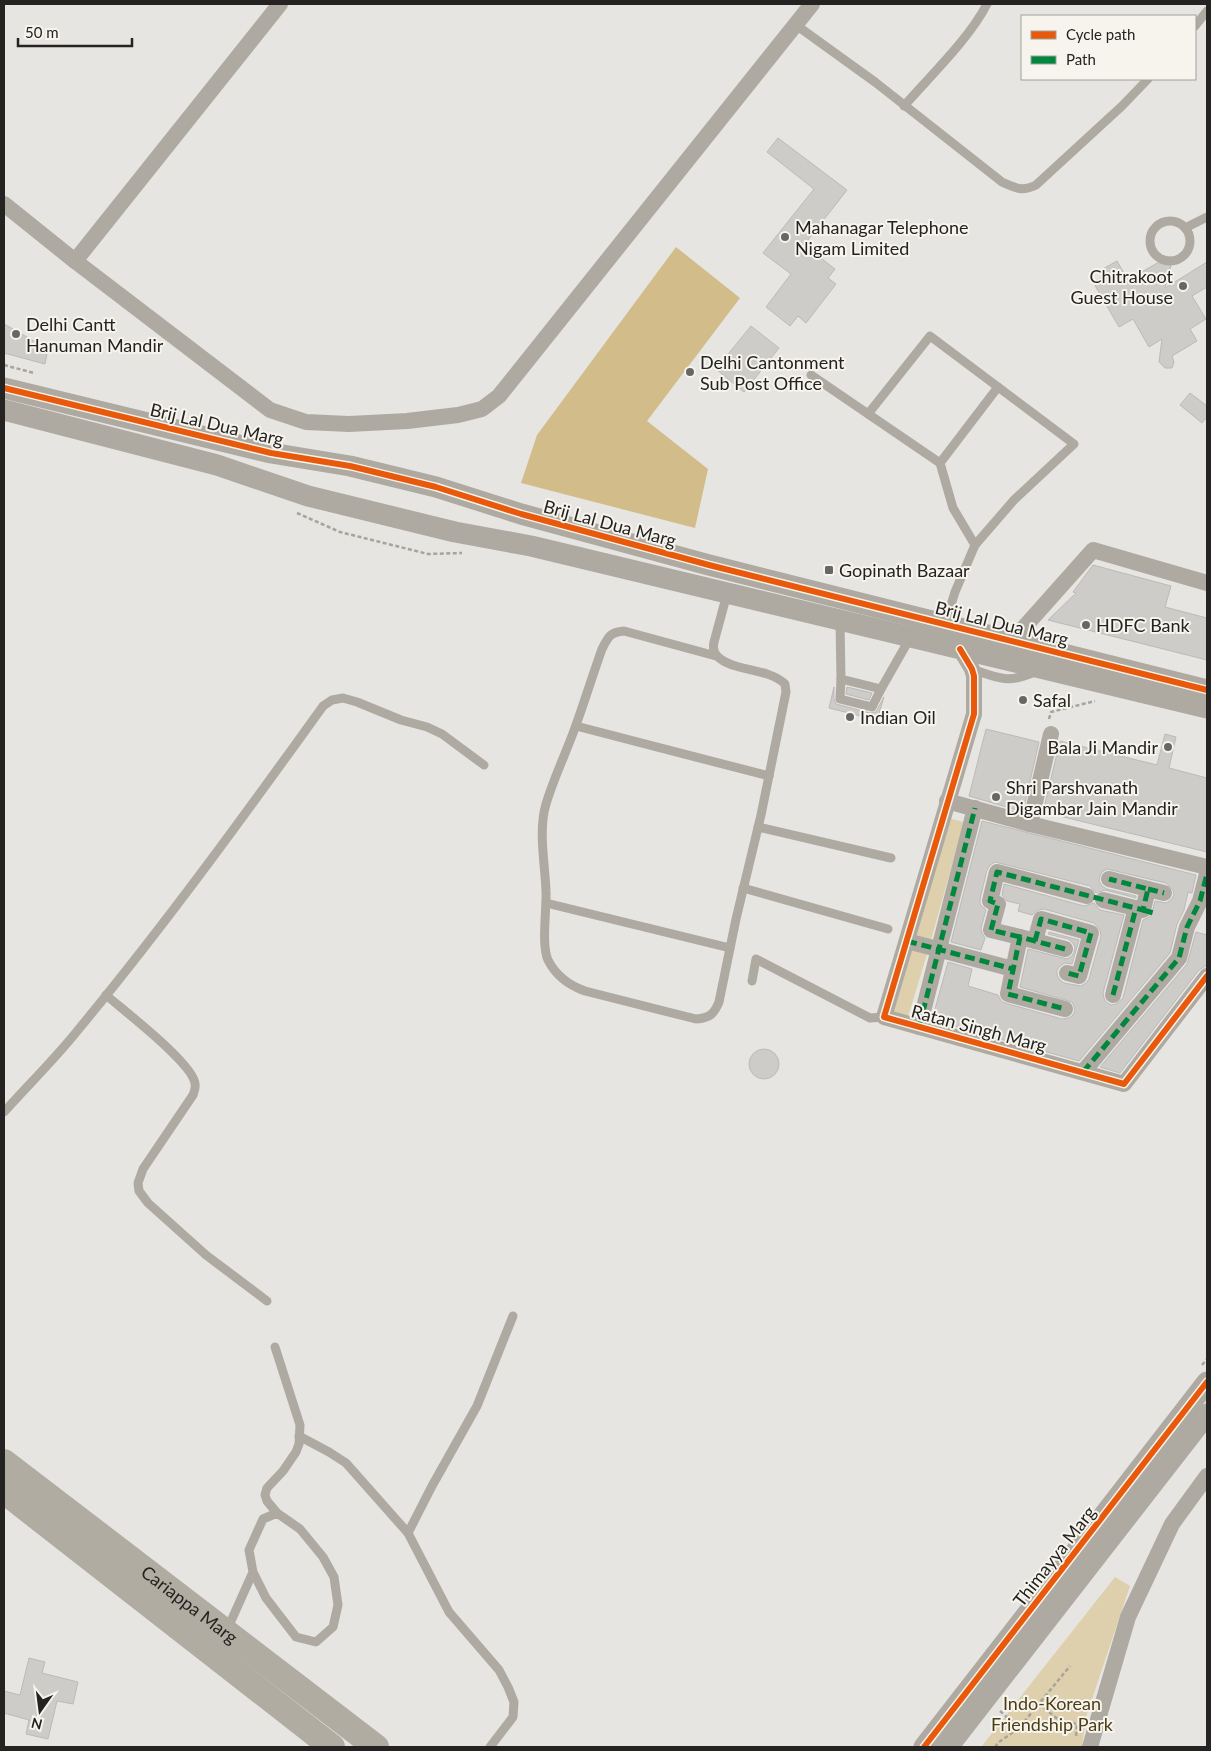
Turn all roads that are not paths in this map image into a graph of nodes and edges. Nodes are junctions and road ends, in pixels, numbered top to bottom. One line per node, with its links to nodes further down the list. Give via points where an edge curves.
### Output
1 (280, 4): 12 (street)
2 (812, 4): 5 (street)
3 (987, 4): 8 (lane, via 958,45)
4 (1207, 11): 6 (lane)
5 (796, 25): 8 (lane); 12 (street, via 499,396 482,409 458,415 349,424 306,422 270,410)
6 (1196, 25)
7 (1147, 80): 8 (lane, via 1028,189 1016,189 1002,182)
8 (904, 106)
9 (4, 204): 12 (street)
10 (1207, 217): 11 (lane)
11 (1185, 228): 11 (lane, via 1169,221 1157,226 1150,239 1156,256 1169,261 1182,258 1190,242)
12 (75, 261)
13 (811, 375): 17 (lane)
14 (998, 387): 17 (lane, via 930,336); 18 (lane); 19 (lane, via 1074,444 1014,500)
15 (4, 388): 23 (street, Brij Lal Dua Marg, via 271,453 350,466 436,487 521,514 709,565)
16 (4, 410): 21 (street, Brij Lal Dua Marg, via 217,465 308,496)
17 (868, 414): 18 (lane)
18 (940, 463): 19 (lane, via 952,508)
19 (975, 545): 23 (lane, via 954,592)
20 (1207, 583): 25 (street, via 1092,550)
21 (727, 593): 22 (street, Brij Lal Dua Marg); 27 (lane, via 714,642)
22 (840, 621): 24 (street, Brij Lal Dua Marg); 30 (lane)
23 (945, 624): 25 (street, Brij Lal Dua Marg)
24 (910, 638): 26 (street, Brij Lal Dua Marg); 31 (lane)
25 (1012, 641): 32 (street, Brij Lal Dua Marg)
26 (960, 649): 28 (street); 29 (street, Brij Lal Dua Marg)
27 (716, 656): 34 (lane, via 615,631 602,649); 37 (lane, via 727,663 771,675 786,684)
28 (972, 669): 29 (lane, via 998,678 1020,679); 38 (street, Ratan Singh Marg, via 974,714)
29 (1042, 669): 33 (street, Brij Lal Dua Marg)
30 (841, 679): 31 (lane); 31 (lane, via 840,699 872,707)
31 (881, 689)
32 (1207, 690)
33 (1207, 708)
34 (576, 726): 37 (lane); 49 (lane, via 543,819)
35 (1049, 730): 40 (street)
36 (484, 765): 61 (lane, via 427,727 343,698 332,700 323,706 226,842)
37 (769, 776): 41 (lane)
38 (947, 801): 39 (street); 53 (street, Ratan Singh Marg)
39 (974, 808): 40 (street); 56 (street)
40 (1030, 824): 43 (street)
41 (758, 827): 42 (lane); 46 (lane)
42 (891, 858)
43 (1207, 867)
44 (1207, 874): 66 (street, via 1179,958)
45 (1109, 879): 47 (street)
46 (743, 888): 51 (lane); 54 (lane)
47 (1148, 889): 48 (street); 50 (street)
48 (1164, 893)
49 (546, 903): 54 (lane); 54 (lane, via 548,958 564,981 585,991 696,1019 706,1019 714,1013)
50 (1145, 911): 52 (street, via 997,872 990,902 998,904 991,930); 62 (street)
51 (888, 929)
52 (1028, 939): 55 (street); 57 (street); 58 (street, via 1041,919 1091,933 1080,976)
53 (907, 941): 56 (street); 64 (street, Ratan Singh Marg)
54 (730, 948)
55 (1065, 949)
56 (939, 950): 57 (street); 65 (street)
57 (1013, 969): 63 (street, via 1008,994)
58 (1067, 973)
59 (1207, 976): 66 (street, Ratan Singh Marg, via 1124,1084)
60 (752, 981): 64 (lane, via 756,959 870,1018)
61 (106, 995): 67 (lane); 68 (lane, via 182,1061 196,1084 193,1095 142,1169 139,1191 206,1255)
62 (1113, 995)
63 (1065, 1009)
64 (884, 1017): 65 (street, Ratan Singh Marg)
65 (918, 1027): 66 (street, Ratan Singh Marg)
66 (1083, 1072)
67 (4, 1112)
68 (267, 1301)
69 (513, 1316): 79 (lane, via 477,1406)
70 (274, 1347): 74 (lane, via 300,1425)
71 (1207, 1382): 73 (street, Thimayya Marg)
72 (1207, 1414): 73 (street, Thimayya Marg)
73 (1182, 1431): 85 (street, Thimayya Marg); 86 (street, Thimayya Marg)
74 (299, 1436): 78 (lane, via 296,1452 265,1495); 79 (lane, via 346,1463)
75 (4, 1462): 81 (main road, Cariappa Marg)
76 (1207, 1476): 87 (street, via 1172,1524 1128,1617)
77 (4, 1491): 82 (main road, Cariappa Marg)
78 (277, 1513): 80 (lane, via 263,1519 249,1550); 80 (lane, via 300,1529 323,1557 334,1577 338,1605 334,1627 316,1642 296,1637 266,1598)
79 (408, 1533): 84 (lane, via 449,1612 499,1670 514,1702 513,1718)
80 (253, 1572): 81 (lane)
81 (226, 1632): 83 (main road, Cariappa Marg)
82 (332, 1747)
83 (376, 1747)
84 (490, 1747)
85 (924, 1747)
86 (948, 1747)
87 (1090, 1747)

